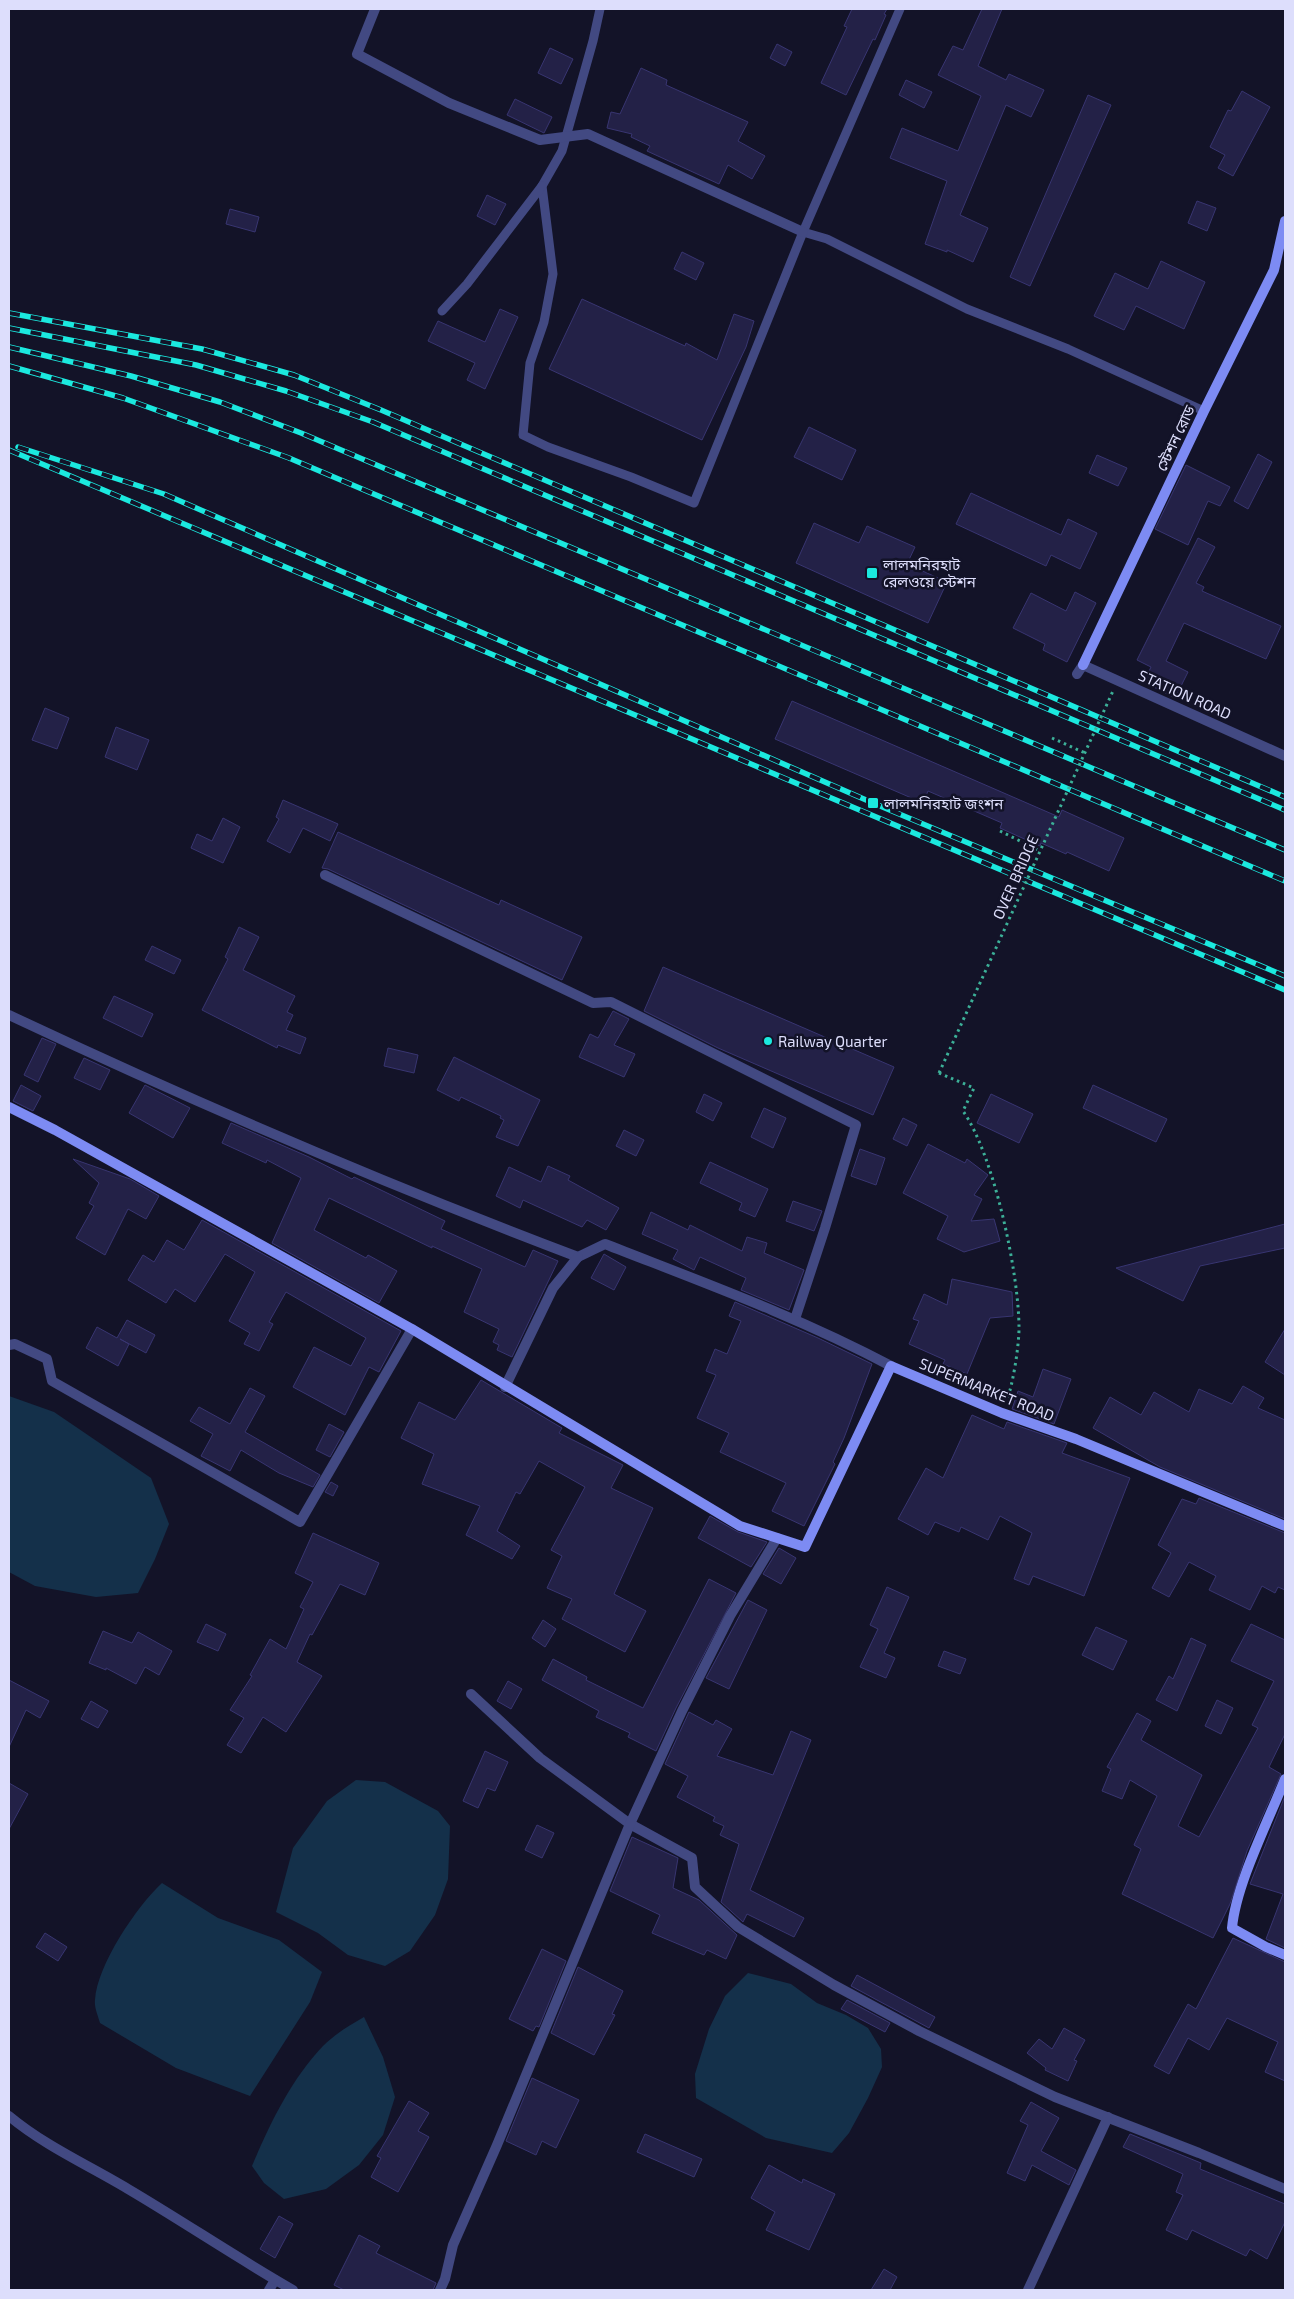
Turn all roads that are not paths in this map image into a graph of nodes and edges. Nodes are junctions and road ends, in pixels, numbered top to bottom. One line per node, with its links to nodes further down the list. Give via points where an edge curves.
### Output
1 (375, 9): 4 (street, via 357,54 449,103 540,140)
2 (600, 9): 4 (lane)
3 (900, 9): 7 (lane)
4 (566, 137): 5 (lane, via 562,151); 7 (street, via 588,134)
5 (542, 186): 7 (lane, via 553,274 544,322 530,363 523,434 548,447 694,504); 8 (lane, via 468,284)
6 (1285, 221): 9 (main road, স্টেশন রোড, via 1274,270)
7 (803, 232): 9 (lane, via 827,239 967,309 1068,349)
8 (442, 311)
9 (1204, 411): 10 (main road, স্টেশন রোড)
10 (1083, 665): 11 (street); 12 (street, STATION ROAD)
11 (1076, 674)
12 (1285, 756)
13 (325, 875): 17 (street, via 593,1003 611,1002 856,1124)
14 (9, 1015): 16 (street, via 302,1147)
15 (9, 1107): 18 (main road)
16 (578, 1257): 17 (street, via 605,1244); 21 (street, via 553,1288)
17 (796, 1319): 20 (street)
18 (412, 1329): 19 (street, via 300,1522 52,1381 47,1359 15,1344); 21 (main road)
19 (9, 1345)
20 (891, 1366): 22 (main road, SUPERMARKET ROAD); 23 (main road, via 805,1547)
21 (505, 1387): 23 (main road, via 740,1526)
22 (1285, 1526)
23 (777, 1538): 26 (street, via 730,1616)
24 (471, 1694): 26 (street, via 540,1758)
25 (1285, 1779): 27 (main road, via 1243,1884 1232,1928)
26 (630, 1824): 29 (street, via 692,1858 696,1887 738,1927 834,1985 919,2030 1055,2097); 34 (street, via 453,2245)
27 (1285, 1955)
28 (9, 2116): 31 (street, via 32,2135 128,2189)
29 (1108, 2117): 30 (street); 35 (street)
30 (1285, 2189)
31 (275, 2280): 32 (street); 33 (street)
32 (269, 2290)
33 (293, 2290)
34 (440, 2290)
35 (1028, 2290)

